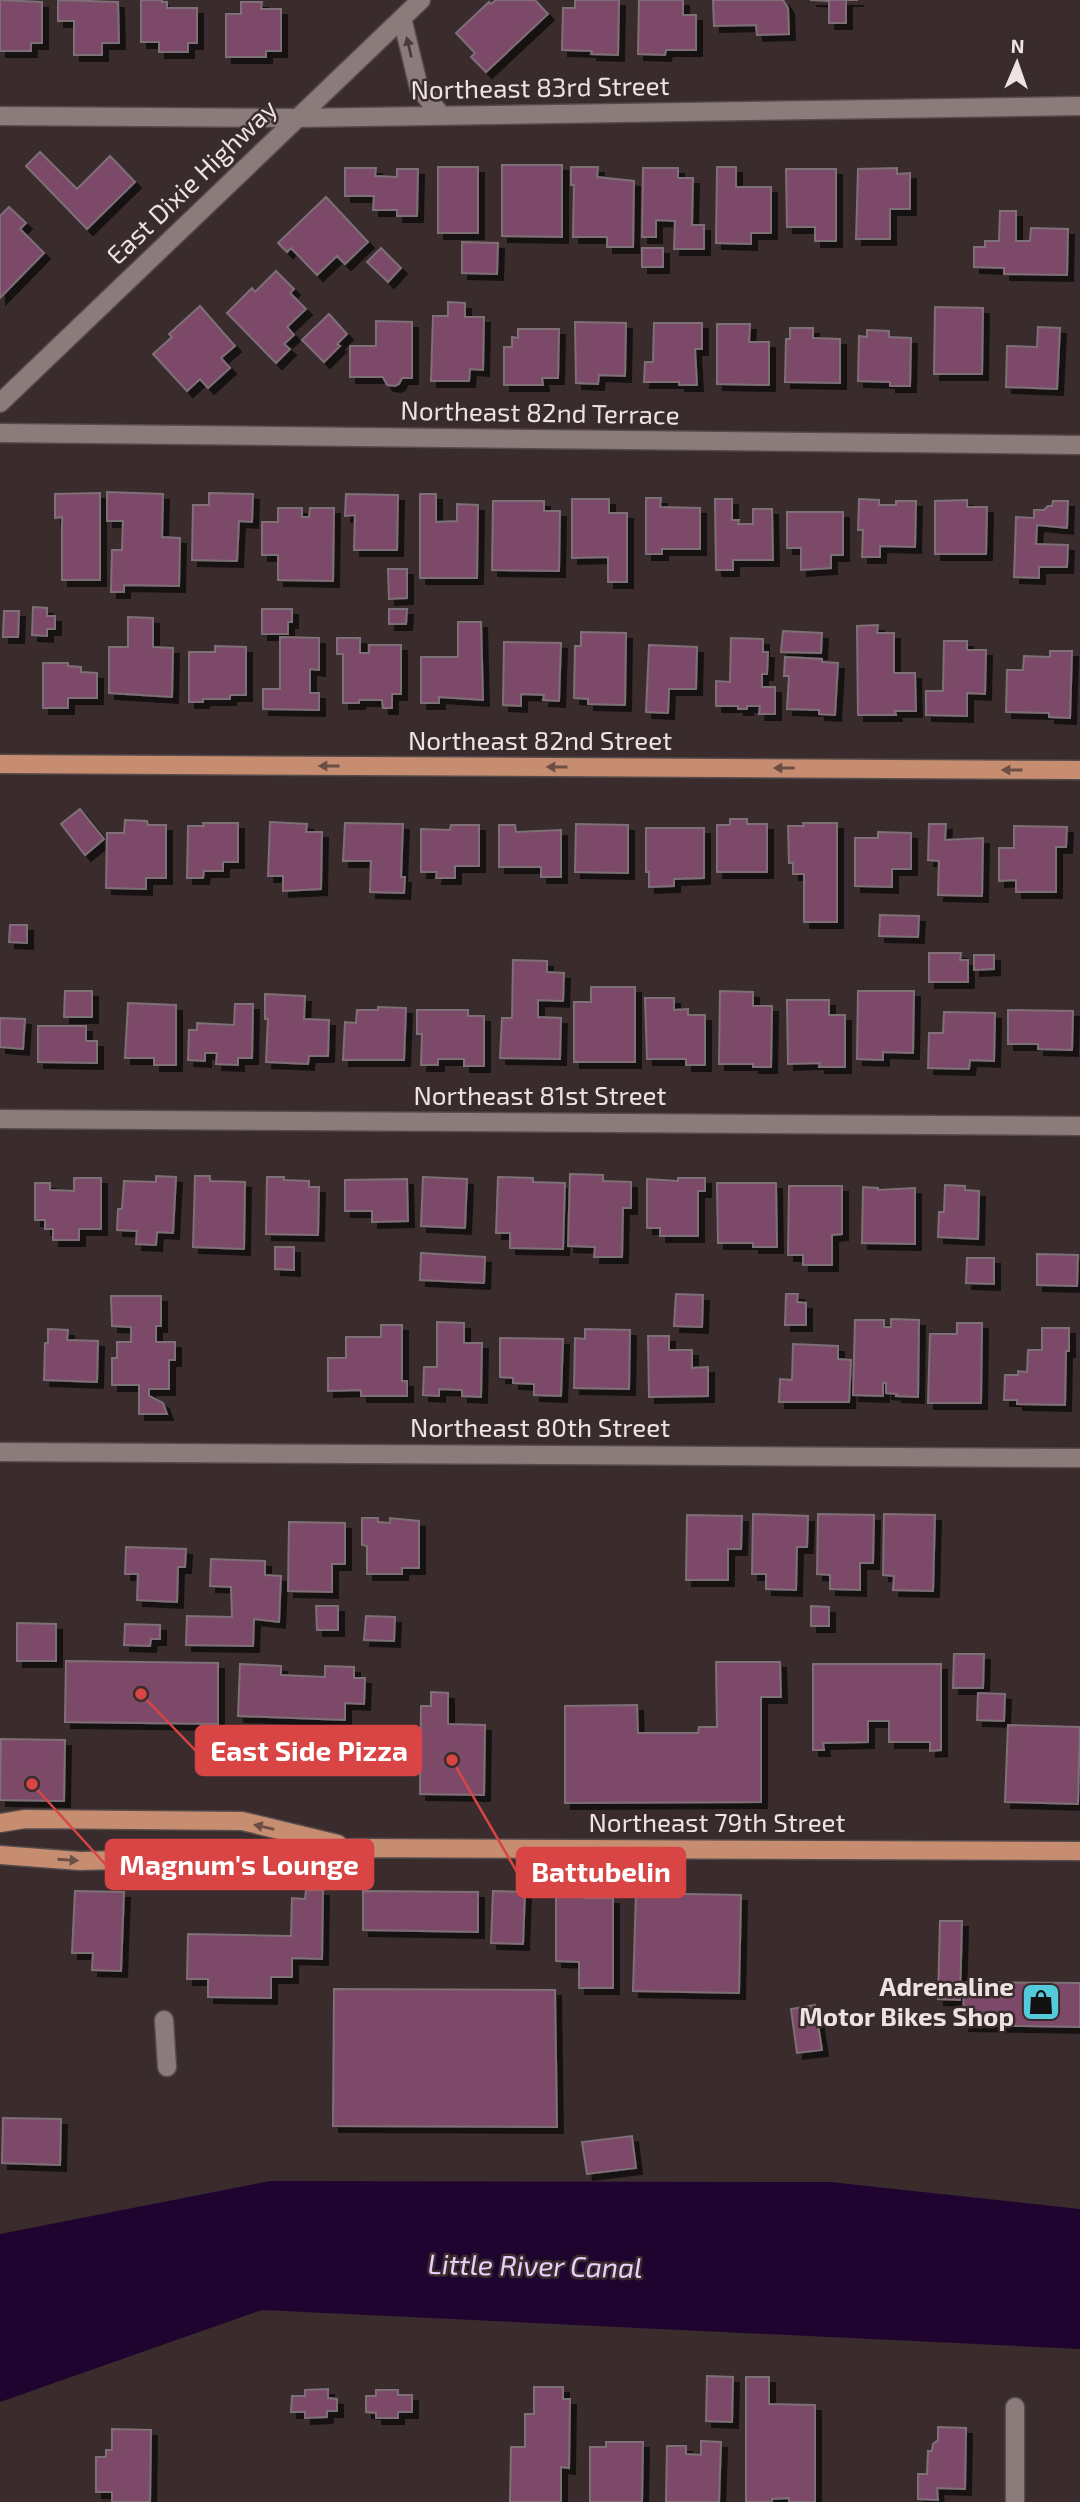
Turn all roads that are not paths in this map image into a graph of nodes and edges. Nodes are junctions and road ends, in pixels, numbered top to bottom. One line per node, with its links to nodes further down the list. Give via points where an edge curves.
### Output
1 (421, 0): 2 (street, East Dixie Highway)
2 (402, 18): 5 (street, one-way to 2, via 419,88); 6 (street, East Dixie Highway)
3 (1080, 106): 5 (street, Northeast 83rd Street)
4 (0, 116): 6 (street, Northeast 83rd Street)
5 (442, 116): 6 (street, Northeast 83rd Street)
6 (296, 118): 7 (street, East Dixie Highway)
7 (0, 403)
8 (0, 433): 9 (street, Northeast 82nd Terrace)
9 (1080, 445)
10 (0, 764): 11 (main road, Northeast 82nd Street, one-way to 10)
11 (1080, 770)
12 (0, 1119): 13 (street, Northeast 81st Street)
13 (1080, 1126)
14 (0, 1452): 15 (street, Northeast 80th Street)
15 (1080, 1458)
16 (0, 1823): 17 (main road, Northeast 79th Street, one-way to 16, via 242,1822 24,1819)
17 (355, 1848): 18 (main road, Northeast 79th Street); 19 (main road, Northeast 79th Street, one-way to 17, via 80,1861 242,1857)
18 (1080, 1851)
19 (0, 1855)
20 (164, 2020): 21 (street)
21 (167, 2067)
22 (1015, 2407): 23 (street)
23 (1015, 2502)

